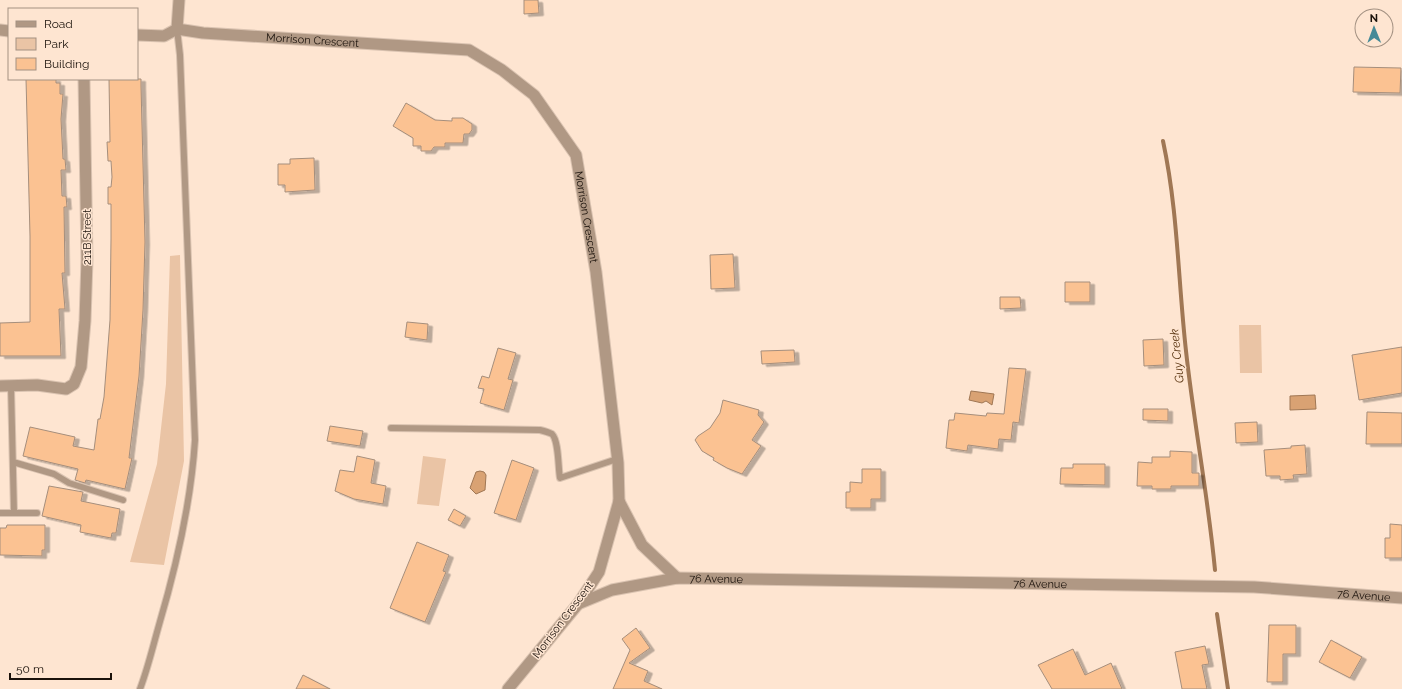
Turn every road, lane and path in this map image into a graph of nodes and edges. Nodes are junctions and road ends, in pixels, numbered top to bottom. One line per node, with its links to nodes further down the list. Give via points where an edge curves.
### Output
1 (179, 0): 2 (street)
2 (177, 29): 3 (street, via 164,36); 7 (street, Morrison Crescent, via 203,33 469,50 502,70 534,95 576,155 596,272); 17 (lane, via 194,458 184,528 174,572)
3 (138, 35)
4 (84, 80): 5 (street, 211B Street, via 87,260 81,367 74,384 66,389 37,385)
5 (5, 386): 8 (lane)
6 (391, 428): 7 (lane, via 540,430 553,436 560,478)
7 (618, 459): 10 (street, Morrison Crescent)
8 (13, 462): 9 (lane, via 54,474 69,483); 12 (lane)
9 (123, 500)
10 (618, 502): 14 (street, 76 Avenue, via 642,544); 16 (street, Morrison Crescent, via 599,572)
11 (0, 513): 12 (lane)
12 (14, 513): 13 (lane)
13 (37, 513)
14 (677, 578): 15 (street, 76 Avenue, via 1254,587); 16 (street, 76 Avenue, via 612,590)
15 (1402, 598)
16 (578, 604): 18 (street, Morrison Crescent)
17 (140, 689)
18 (508, 689)

